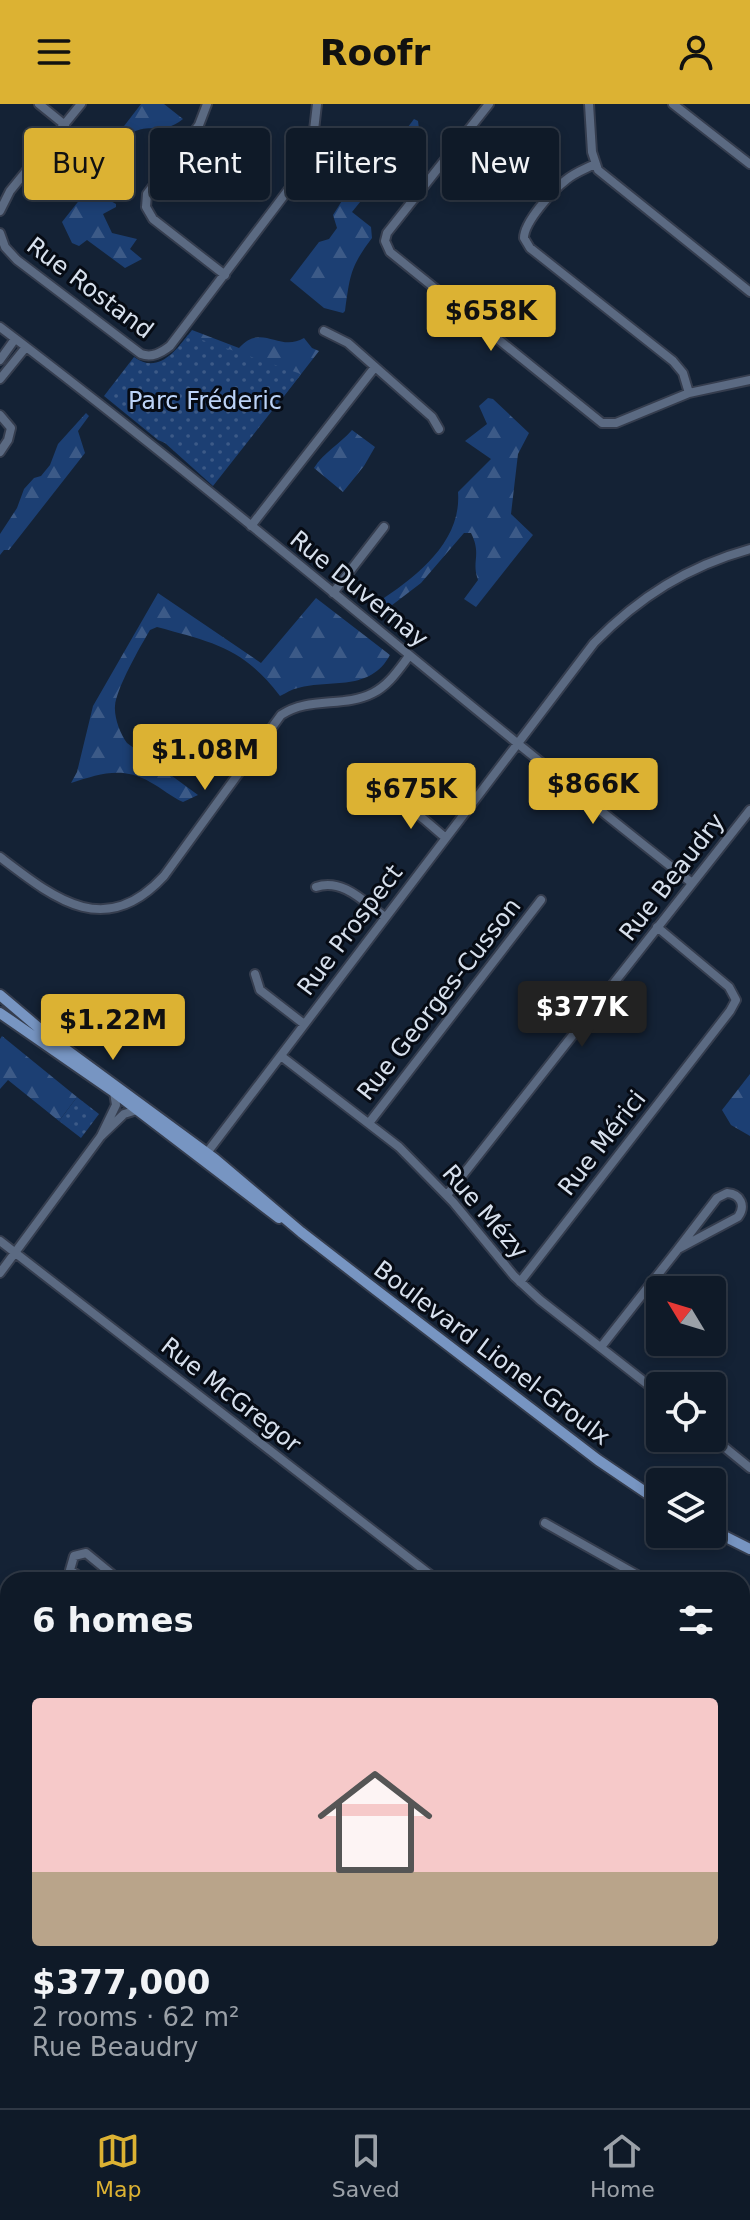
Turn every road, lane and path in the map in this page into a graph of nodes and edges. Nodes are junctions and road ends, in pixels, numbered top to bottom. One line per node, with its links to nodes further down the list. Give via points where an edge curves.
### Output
1 (39, 104): 8 (street)
2 (81, 104): 8 (street)
3 (207, 104): 13 (street, via 199,125 147,194 146,207 153,219)
4 (317, 104): 13 (street, Rue Rostand, via 302,169)
5 (489, 104): 23 (street, via 387,233 390,252 607,424)
6 (589, 104): 9 (street)
7 (673, 104): 10 (street)
8 (65, 125): 11 (street, via 10,191)
9 (595, 164): 14 (street, via 614,185); 23 (street, via 554,191 529,222 524,238 673,361)
10 (750, 164)
11 (0, 211)
12 (0, 233): 13 (street, Rue Rostand, via 17,260 149,357 170,346)
13 (225, 275)
14 (750, 292)
15 (0, 327): 17 (street, Rue Duvernay)
16 (324, 331): 20 (street, via 348,343)
17 (15, 339): 18 (street, Rue Duvernay); 19 (street)
18 (26, 347): 21 (street); 27 (street, Rue Duvernay)
19 (0, 360)
20 (375, 367): 25 (street); 27 (street)
21 (0, 379)
22 (750, 380): 23 (street)
23 (689, 393)
24 (0, 415): 26 (street, via 11,434)
25 (439, 429)
26 (0, 452)
27 (251, 526): 30 (street, Rue Duvernay)
28 (384, 527): 30 (street)
29 (750, 549): 32 (street, Rue Prospect, via 690,570 639,601 584,655)
30 (333, 593): 31 (street, Rue Duvernay)
31 (409, 656): 32 (street, Rue Duvernay); 36 (street, via 372,694 303,704 281,715 164,876 134,901 99,909 75,906)
32 (517, 744): 35 (street, Rue Prospect); 37 (street, Rue Duvernay)
33 (380, 801): 35 (street, via 402,804)
34 (750, 810): 37 (street, Rue Beaudry)
35 (446, 838): 40 (street, Rue Prospect)
36 (0, 857)
37 (692, 883): 41 (street, Rue Beaudry)
38 (316, 887): 40 (street, via 343,887)
39 (541, 900): 49 (street, Rue Georges-Cusson)
40 (385, 917): 45 (street, Rue Prospect)
41 (657, 927): 52 (street, Rue Beaudry); 57 (street, Rue Mérici, via 729,987 736,1000)
42 (255, 974): 45 (street, via 260,990)
43 (0, 995): 51 (main road, Boulevard Lionel-Groulx)
44 (0, 1013): 47 (main road, Boulevard Lionel-Groulx)
45 (304, 1024): 46 (street, Rue Prospect)
46 (281, 1056): 49 (street, Rue Mézy); 51 (street, Rue Prospect)
47 (114, 1092): 48 (main road, Boulevard Lionel-Groulx); 50 (street, via 116,1105)
48 (137, 1110): 50 (street, via 124,1114); 51 (main road, Boulevard Lionel-Groulx)
49 (369, 1123): 52 (street, Rue Mézy)
50 (101, 1136): 55 (street)
51 (204, 1156): 62 (main road, Boulevard Lionel-Groulx)
52 (447, 1195): 57 (street, Rue Mézy)
53 (0, 1241): 55 (street, Rue McGregor)
54 (678, 1249): 54 (street, via 738,1217 740,1198 720,1195); 58 (street)
55 (15, 1253): 56 (street); 68 (street, Rue McGregor)
56 (0, 1273)
57 (520, 1282): 58 (street, Rue Mézy)
58 (601, 1347): 59 (street, Rue Mézy)
59 (646, 1383)
60 (726, 1448): 61 (street)
61 (750, 1468)
62 (646, 1493)
63 (545, 1523): 69 (street)
64 (726, 1537): 65 (main road)
65 (750, 1549)
66 (73, 1572): 67 (street, via 74,1556 86,1553)
67 (109, 1572)
68 (427, 1572)
69 (632, 1572)

